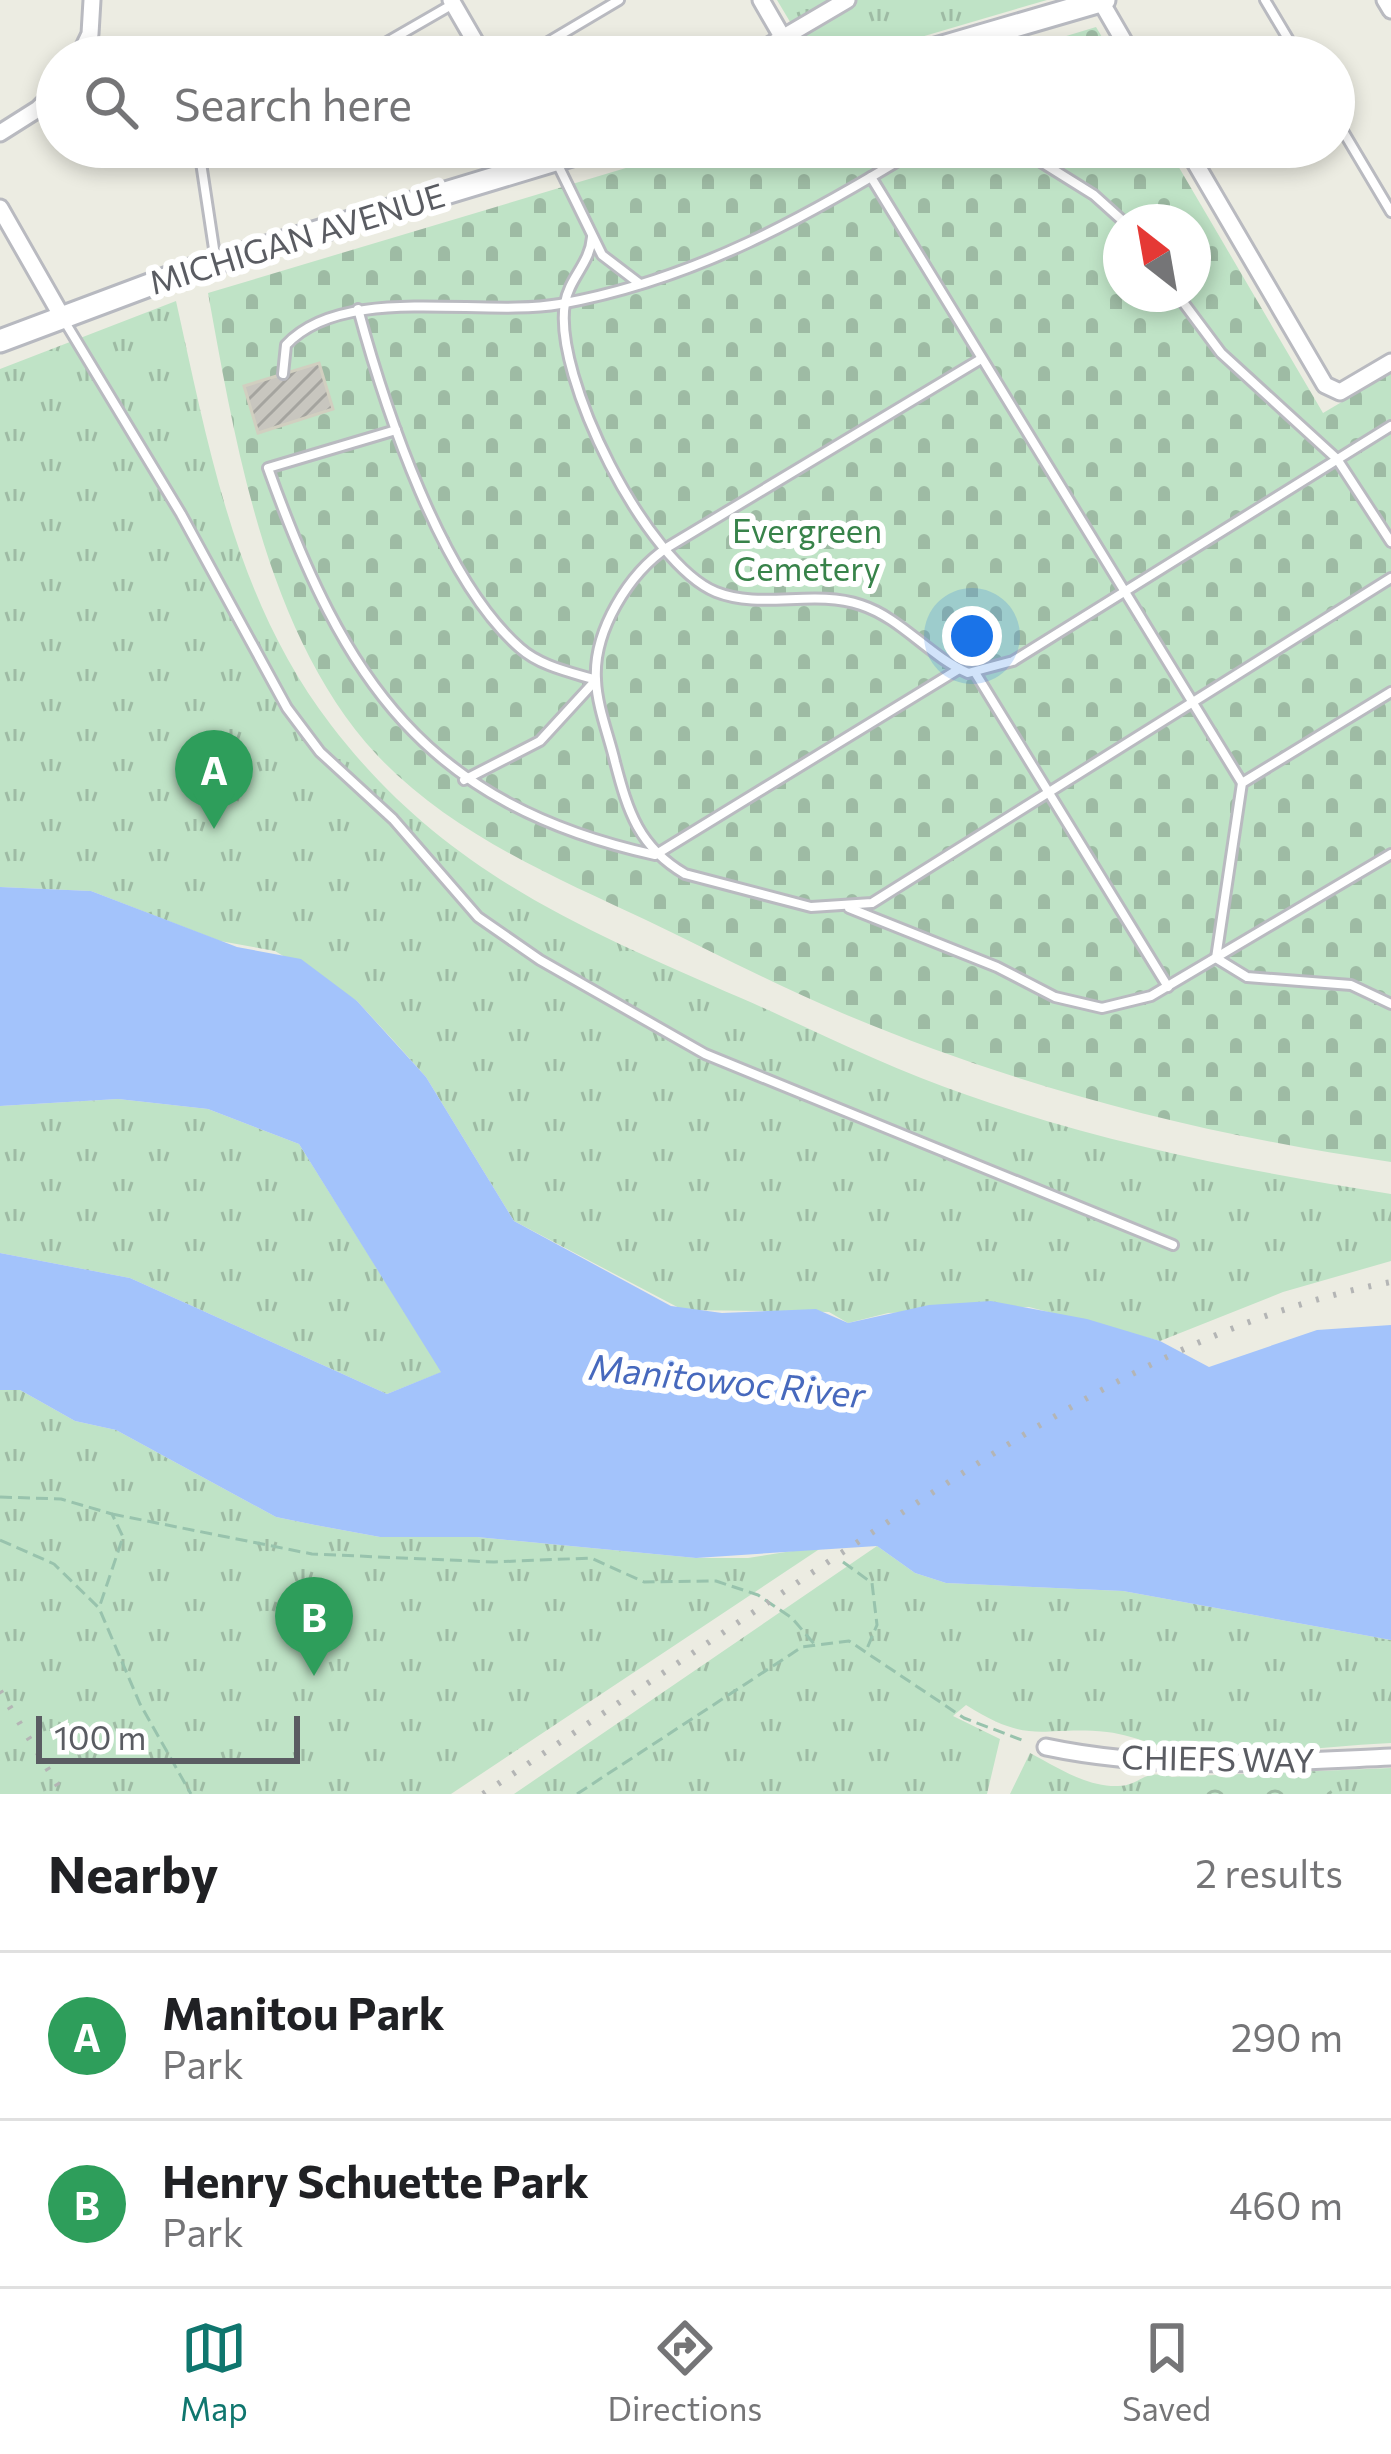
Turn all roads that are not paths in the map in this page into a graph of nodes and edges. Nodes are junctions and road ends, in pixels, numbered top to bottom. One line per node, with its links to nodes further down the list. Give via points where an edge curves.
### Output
1 (92, 0): 10 (street)
2 (761, 0): 14 (street)
3 (847, 0): 15 (street)
4 (1101, 0): 16 (street); 17 (street)
5 (1265, 0): 18 (lane)
6 (1385, 0): 9 (street)
7 (614, 1): 13 (lane)
8 (452, 2): 11 (lane); 12 (street)
9 (1391, 10)
10 (89, 36)
11 (396, 36)
12 (472, 36)
13 (557, 36)
14 (782, 36)
15 (785, 36)
16 (979, 36)
17 (1121, 36)
18 (1286, 36)
19 (36, 111): 20 (street)
20 (0, 133)
21 (1355, 151): 31 (lane)
22 (202, 168): 33 (lane)
23 (509, 168): 33 (street, MICHIGAN AVENUE)
24 (553, 168): 32 (lane)
25 (886, 168): 28 (lane)
26 (1051, 168): 29 (lane)
27 (1198, 168): 41 (street, via 1325,385 1340,392)
28 (871, 177): 34 (lane, via 733,253); 40 (lane)
29 (1104, 204)
30 (0, 208): 38 (street)
31 (1391, 212)
32 (592, 237): 34 (lane, via 613,266); 35 (lane)
33 (216, 263): 38 (street, MICHIGAN AVENUE)
34 (642, 284): 35 (lane)
35 (565, 303): 36 (lane); 47 (lane, via 569,362)
36 (358, 309): 42 (lane, via 321,317 297,334 282,356); 44 (lane)
37 (1190, 312): 45 (lane, via 1221,353)
38 (61, 315): 39 (street, MICHIGAN AVENUE); 64 (lane, via 287,708 478,917 705,1054)
39 (0, 341)
40 (981, 359): 47 (lane); 49 (lane)
41 (1391, 362)
42 (283, 374)
43 (1391, 426): 45 (lane)
44 (396, 430): 52 (lane, via 455,559 506,634 538,661); 55 (lane, via 268,468 369,681 417,740)
45 (1337, 459): 46 (lane); 49 (lane)
46 (1391, 542)
47 (662, 550): 50 (lane, via 697,582 734,597 863,605); 52 (lane, via 620,601)
48 (1391, 578): 54 (lane)
49 (1122, 593): 51 (lane, via 1013,661); 54 (lane)
50 (958, 669): 51 (lane); 59 (lane)
51 (976, 674): 57 (lane)
52 (596, 680): 55 (lane, via 540,741); 59 (lane, via 631,818)
53 (1391, 692): 56 (lane)
54 (1191, 702): 56 (lane); 57 (lane)
55 (464, 780): 59 (lane, via 547,824)
56 (1242, 783): 61 (lane)
57 (1048, 793): 60 (lane, via 895,891); 62 (lane)
58 (1391, 854): 61 (lane)
59 (655, 855): 60 (lane, via 686,874 811,907)
60 (849, 908): 62 (lane, via 1079,1006 1128,1005)
61 (1216, 958): 62 (lane); 63 (lane, via 1247,977 1351,985)
62 (1168, 987)
63 (1391, 1004)
64 (1173, 1245)
65 (1046, 1747): 66 (street, CHIEFS WAY, via 1189,1763)
66 (1391, 1757)

